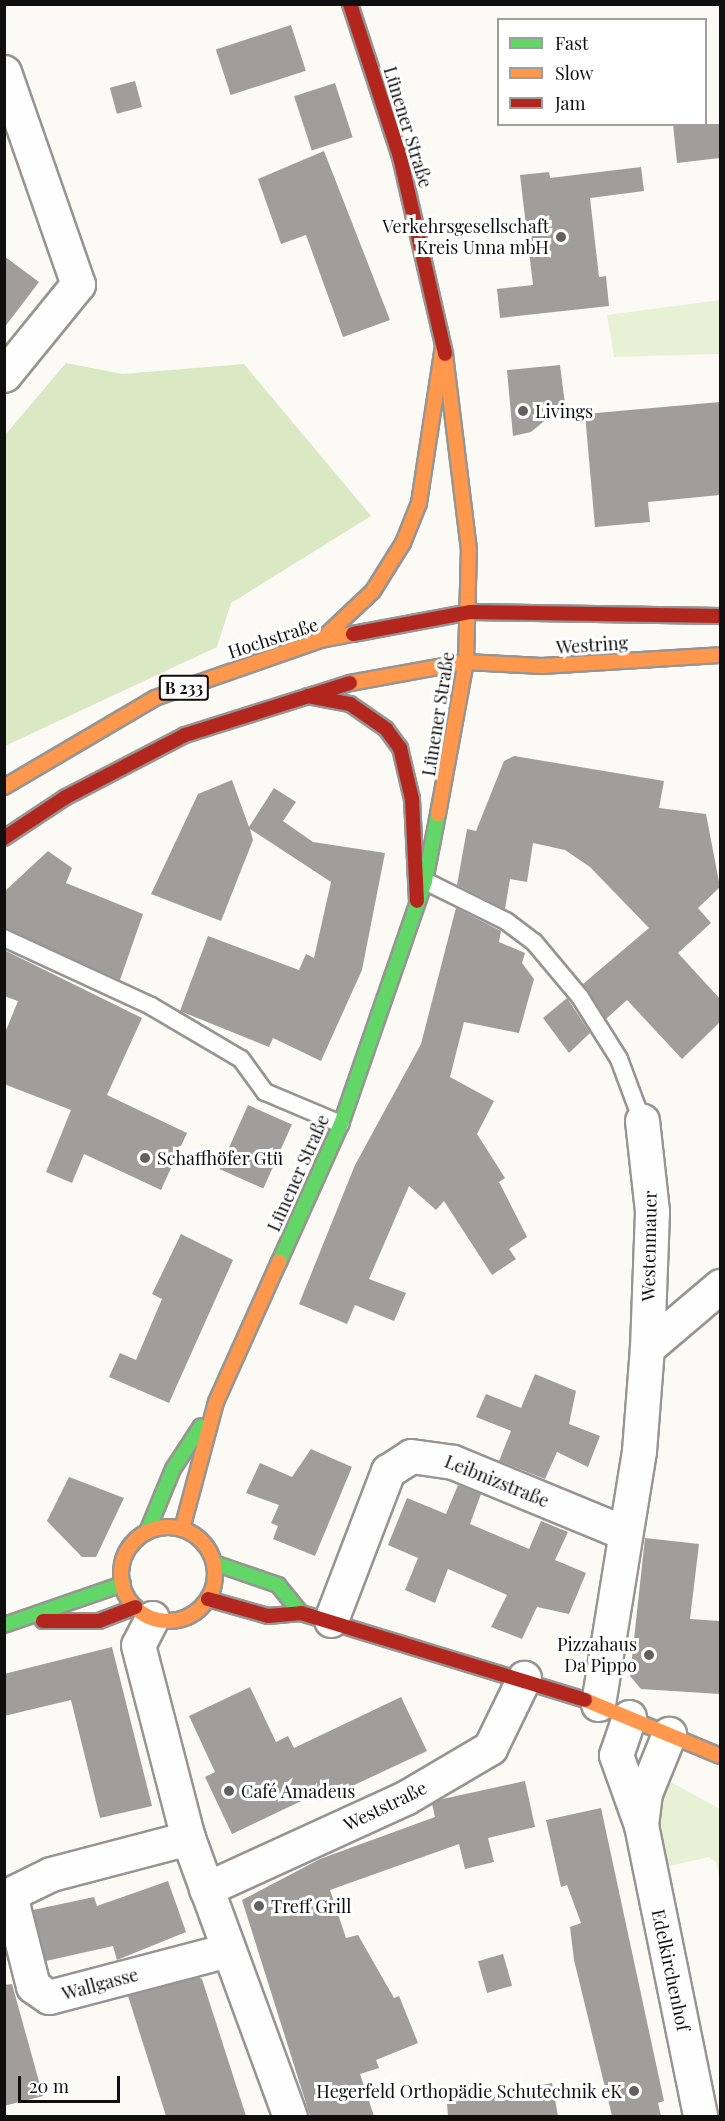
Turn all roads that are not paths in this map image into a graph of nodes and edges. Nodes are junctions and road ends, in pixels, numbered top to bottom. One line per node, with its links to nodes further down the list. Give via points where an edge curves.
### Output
1 (350, 4): 3 (main road, Lünener Straße, via 400,157)
2 (4, 72): 4 (street, via 78,284)
3 (443, 346): 5 (main road, Lünener Straße, via 469,550); 7 (main road, via 420,503 403,543 373,591)
4 (4, 375)
5 (471, 612): 6 (main road, Westring / B 233); 7 (main road, Hochstraße / B 233); 9 (main road, Lünener Straße)
6 (720, 616)
7 (321, 640): 11 (main road, Hochstraße / B 233, via 156,698)
8 (720, 655): 9 (main road, Westring / B 233, via 542,666)
9 (466, 662): 10 (main road, B 233); 13 (main road, Lünener Straße)
10 (307, 696): 12 (main road, B 233, via 185,735 66,797); 14 (main road, via 350,704 386,729 400,748 412,799)
11 (4, 787)
12 (4, 838)
13 (425, 881): 14 (main road, Lünener Straße); 16 (lane, Westenmauer, via 506,921 534,942 580,997 619,1059)
14 (417, 901): 17 (main road, Lünener Straße)
15 (4, 938): 17 (lane, via 151,1006 241,1059 265,1092)
16 (642, 1121): 19 (street, Westenmauer, via 652,1211)
17 (341, 1124): 20 (main road, Lünener Straße)
18 (720, 1286): 19 (street)
19 (647, 1348): 23 (street, Westenmauer, via 639,1451)
20 (216, 1402): 21 (main road, Lünener Straße); 22 (main road, Lünener Straße, via 173,1469)
21 (182, 1528): 22 (main road); 24 (main road, via 203,1541)
22 (147, 1532): 25 (main road, via 126,1553)
23 (623, 1532): 28 (street, Leibnizstraße, via 453,1462 411,1456 388,1471); 32 (street, Westenmauer)
24 (214, 1563): 26 (main road); 28 (main road, via 278,1585)
25 (123, 1584): 27 (main road); 29 (main road)
26 (208, 1599): 27 (main road, via 183,1618); 28 (main road, via 268,1616)
27 (143, 1612): 29 (main road, via 99,1621); 37 (street, via 138,1645)
28 (316, 1616): 31 (main road)
29 (24, 1620): 30 (main road)
30 (4, 1625)
31 (524, 1678): 32 (main road); 38 (street, Weststraße, via 490,1748 405,1798)
32 (598, 1704): 33 (main road)
33 (629, 1717): 34 (main road); 36 (street, Edelkirchenhof, via 616,1755)
34 (669, 1734): 35 (main road); 36 (street, Edelkirchenhof, via 645,1793)
35 (720, 1756)
36 (641, 1825): 42 (street, Edelkirchenhof)
37 (188, 1838): 38 (street); 39 (street, via 51,1874)
38 (206, 1889): 40 (street)
39 (7, 1896): 40 (street, Wallgasse, via 33,1986 49,1997)
40 (228, 1950): 41 (street)
41 (290, 2116)
42 (700, 2116)

